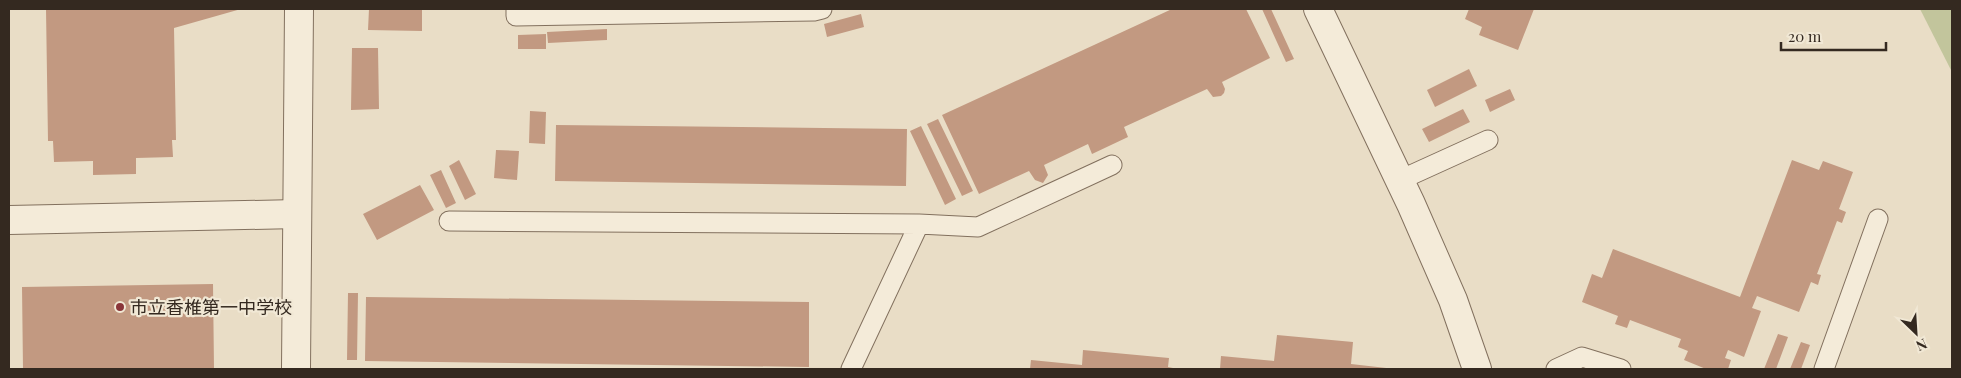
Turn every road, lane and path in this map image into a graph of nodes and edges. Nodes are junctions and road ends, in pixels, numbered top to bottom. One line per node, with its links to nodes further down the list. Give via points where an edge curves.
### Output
1 (299, 9): 8 (street)
2 (516, 9): 3 (lane, via 516,16)
3 (822, 9)
4 (1318, 9): 7 (street)
5 (1488, 140): 7 (lane)
6 (1112, 165): 12 (lane, via 978,227)
7 (1400, 180): 15 (street, via 1453,300)
8 (297, 214): 10 (street); 13 (street)
9 (1878, 218): 18 (lane)
10 (9, 220)
11 (449, 222): 12 (lane)
12 (919, 224): 14 (lane)
13 (296, 369)
14 (852, 369)
15 (1477, 369)
16 (1556, 369): 17 (lane, via 1582,357)
17 (1621, 369)
18 (1824, 369)

